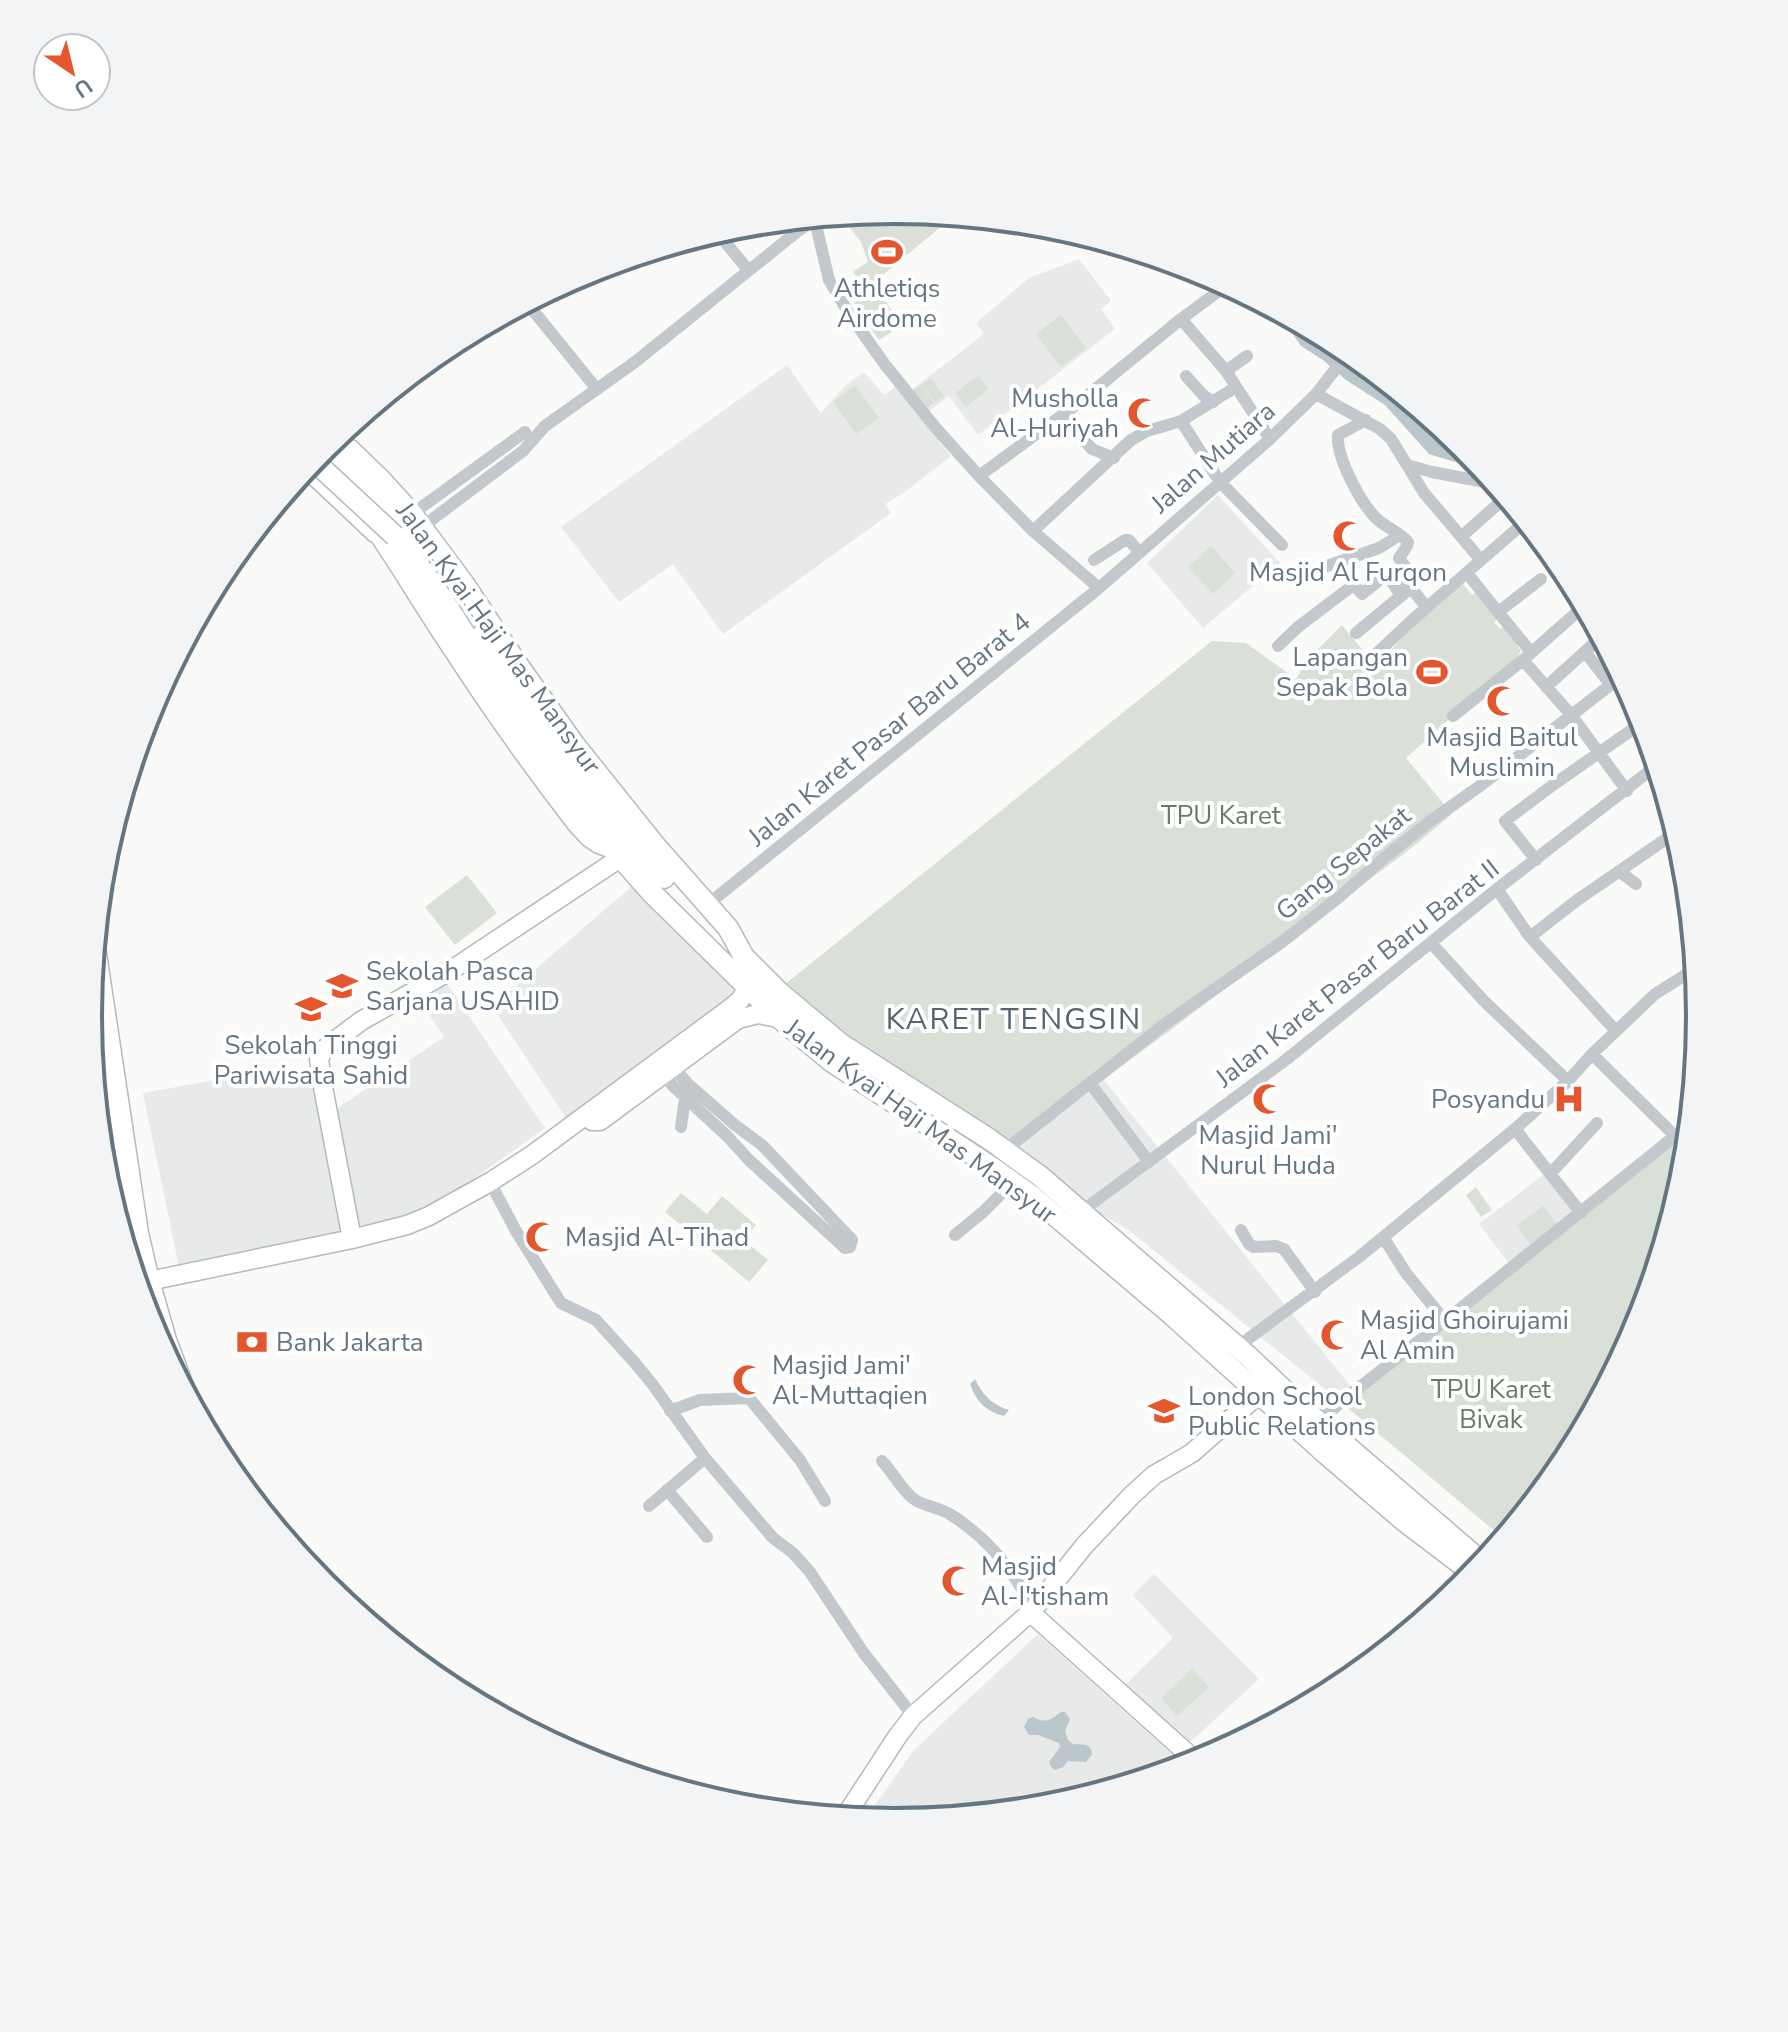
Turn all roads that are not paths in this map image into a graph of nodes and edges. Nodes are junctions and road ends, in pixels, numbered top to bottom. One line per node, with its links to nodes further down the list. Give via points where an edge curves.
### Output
1 (817, 228): 27 (street, via 829,280 848,312 905,390)
2 (798, 231): 4 (street)
3 (725, 242): 4 (street)
4 (748, 270): 13 (street)
5 (1216, 293): 7 (street)
6 (534, 311): 13 (street)
7 (1181, 319): 10 (street); 16 (street)
8 (1247, 356): 10 (street)
9 (1341, 362): 14 (street, Jalan Mutiara)
10 (1226, 371): 12 (street)
11 (1186, 376): 15 (street)
12 (1236, 387): 15 (street); 20 (street)
13 (596, 388): 32 (street, via 545,426 523,451)
14 (1320, 389): 17 (street); 20 (street, Jalan Mutiara)
15 (1213, 402): 18 (street)
16 (1062, 416): 22 (street, via 1092,449); 27 (street)
17 (1366, 420): 25 (street, via 1391,439); 35 (street, via 1338,435 1343,463 1369,511)
18 (1181, 421): 22 (street, via 1147,431); 30 (street)
19 (525, 432): 32 (street)
20 (1270, 439): 30 (street, Jalan Mutiara)
21 (345, 446): 32 (main road, Jalan Kyai Haji Mas Mansyur)
22 (1114, 458): 34 (street)
23 (330, 460): 64 (main road, via 422,546)
24 (328, 462): 38 (main road)
25 (1407, 465): 29 (street); 36 (street)
26 (322, 469): 64 (main road, bridge, via 417,561 519,718)
27 (979, 476): 34 (street)
28 (315, 477): 38 (street, Jalan Kyai Haji Mas Mansyur)
29 (1477, 480)
30 (1220, 482): 37 (street); 39 (street, Jalan Mutiara)
31 (1498, 504): 36 (street)
32 (417, 521): 71 (main road, Jalan Kyai Haji Mas Mansyur, via 574,744)
33 (1517, 528): 41 (street)
34 (1033, 531): 45 (street)
35 (1400, 535): 42 (street); 46 (street, via 1408,544 1399,560 1407,569)
36 (1462, 536): 41 (street)
37 (1282, 545)
38 (388, 547): 66 (main road, Jalan Kyai Haji Mas Mansyur, via 560,800 589,836)
39 (1139, 552): 40 (street, via 1125,540); 45 (street, Jalan Mutiara)
40 (1094, 560)
41 (1481, 560): 43 (street)
42 (1324, 567)
43 (1467, 573): 47 (street); 48 (street)
44 (1541, 579): 48 (street)
45 (1099, 588): 71 (street, Jalan Karet Pasar Baru Barat 4)
46 (1406, 592): 47 (street); 50 (street); 52 (street, via 1387,574 1363,594 1353,585)
47 (1427, 608): 54 (street)
48 (1498, 612): 55 (street)
49 (1576, 613): 55 (street)
50 (1356, 633)
51 (1593, 645): 53 (street)
52 (1278, 646)
53 (1585, 652): 56 (street); 57 (street)
54 (1376, 654)
55 (1527, 656): 57 (street); 58 (street)
56 (1611, 685): 59 (street, Gang Sepakat)
57 (1546, 687): 59 (street)
58 (1453, 716)
59 (1572, 716): 61 (street); 83 (street, Gang Sepakat, via 1433,819 1282,942)
60 (1632, 729): 61 (street)
61 (1597, 753): 63 (street); 67 (street, via 1505,821)
62 (1648, 773): 63 (street, Jalan Karet Pasar Baru Barat II)
63 (1627, 791): 67 (street, Jalan Karet Pasar Baru Barat II)
64 (594, 807): 66 (main road); 74 (main road)
65 (1666, 839): 68 (street)
66 (616, 853): 76 (main road, Jalan Kyai Haji Mas Mansyur); 103 (street, via 450,971 361,1021 323,1051 323,1087)
67 (1536, 860): 70 (street, Jalan Karet Pasar Baru Barat II)
68 (1619, 871): 69 (street); 72 (street)
69 (1636, 884)
70 (1497, 889): 72 (street); 73 (street, Jalan Karet Pasar Baru Barat II)
71 (707, 905): 74 (main road, Jalan Kyai Haji Mas Mansyur)
72 (1530, 937): 79 (street)
73 (1431, 943): 82 (street); 94 (street, Jalan Karet Pasar Baru Barat II)
74 (744, 957): 92 (main road, Jalan Kyai Haji Mas Mansyur, via 841,1044)
75 (1684, 976): 79 (street, via 1655,994)
76 (748, 988): 78 (main road, Jalan Kyai Haji Mas Mansyur); 81 (street)
77 (103, 1000): 104 (main road)
78 (779, 1018): 81 (street, via 758,1014 738,1019); 97 (main road, Jalan Kyai Haji Mas Mansyur, via 841,1069)
79 (1616, 1031): 80 (street)
80 (1592, 1054): 82 (street); 90 (street)
81 (665, 1065): 84 (street); 96 (street)
82 (1568, 1081): 88 (street)
83 (1090, 1083): 92 (street, Gang Sepakat); 94 (street)
84 (686, 1090): 86 (street); 87 (street); 89 (street)
85 (1597, 1123): 95 (street)
86 (735, 1125): 89 (street); 91 (street)
87 (681, 1127)
88 (1515, 1129): 95 (street); 102 (street)
89 (727, 1136): 93 (street)
90 (1675, 1136): 99 (street)
91 (762, 1145): 93 (street); 93 (street, via 832,1227)
92 (1005, 1150): 98 (main road, Jalan Kyai Haji Mas Mansyur)
93 (749, 1160)
94 (1149, 1162): 98 (street, Jalan Karet Pasar Baru Barat II)
95 (1551, 1173): 99 (street)
96 (490, 1182): 103 (street, via 418,1220); 110 (street, via 561,1303 596,1320)
97 (1013, 1182): 101 (street); 109 (main road, Jalan Kyai Haji Mas Mansyur)
98 (1082, 1211): 108 (main road, Jalan Kyai Haji Mas Mansyur)
99 (1581, 1213): 107 (street)
100 (1241, 1230): 105 (street, via 1254,1247 1284,1249)
101 (955, 1235)
102 (1383, 1237): 105 (street); 107 (street)
103 (352, 1239): 104 (street)
104 (149, 1281): 106 (main road)
105 (1315, 1292): 108 (street)
106 (153, 1295)
107 (1445, 1321): 111 (street)
108 (1237, 1347): 111 (main road, Jalan Kyai Haji Mas Mansyur)
109 (1259, 1394): 119 (main road, Jalan Kyai Haji Mas Mansyur); 124 (street, via 1192,1453 1132,1495)
110 (670, 1411): 112 (street); 115 (street, via 700,1400 749,1398 800,1460)
111 (1319, 1422): 116 (main road, Jalan Kyai Haji Mas Mansyur)
112 (705, 1458): 114 (street); 125 (street, via 773,1538 810,1572 863,1652)
113 (882, 1461): 124 (street, via 914,1500 950,1514 990,1545 1025,1592)
114 (667, 1490): 117 (street); 118 (street)
115 (825, 1501)
116 (1413, 1502): 120 (main road, Jalan Kyai Haji Mas Mansyur); 121 (main road, Jalan Kyai Haji Mas Mansyur)
117 (649, 1506)
118 (707, 1537)
119 (1434, 1544): 122 (main road, Jalan Kyai Haji Mas Mansyur); 123 (main road, Jalan Kyai Haji Mas Mansyur)
120 (1480, 1548)
121 (1474, 1555)
122 (1464, 1565)
123 (1458, 1572)
124 (1032, 1611): 125 (street); 126 (street)
125 (918, 1711): 127 (street)
126 (1186, 1752)
127 (852, 1806)

